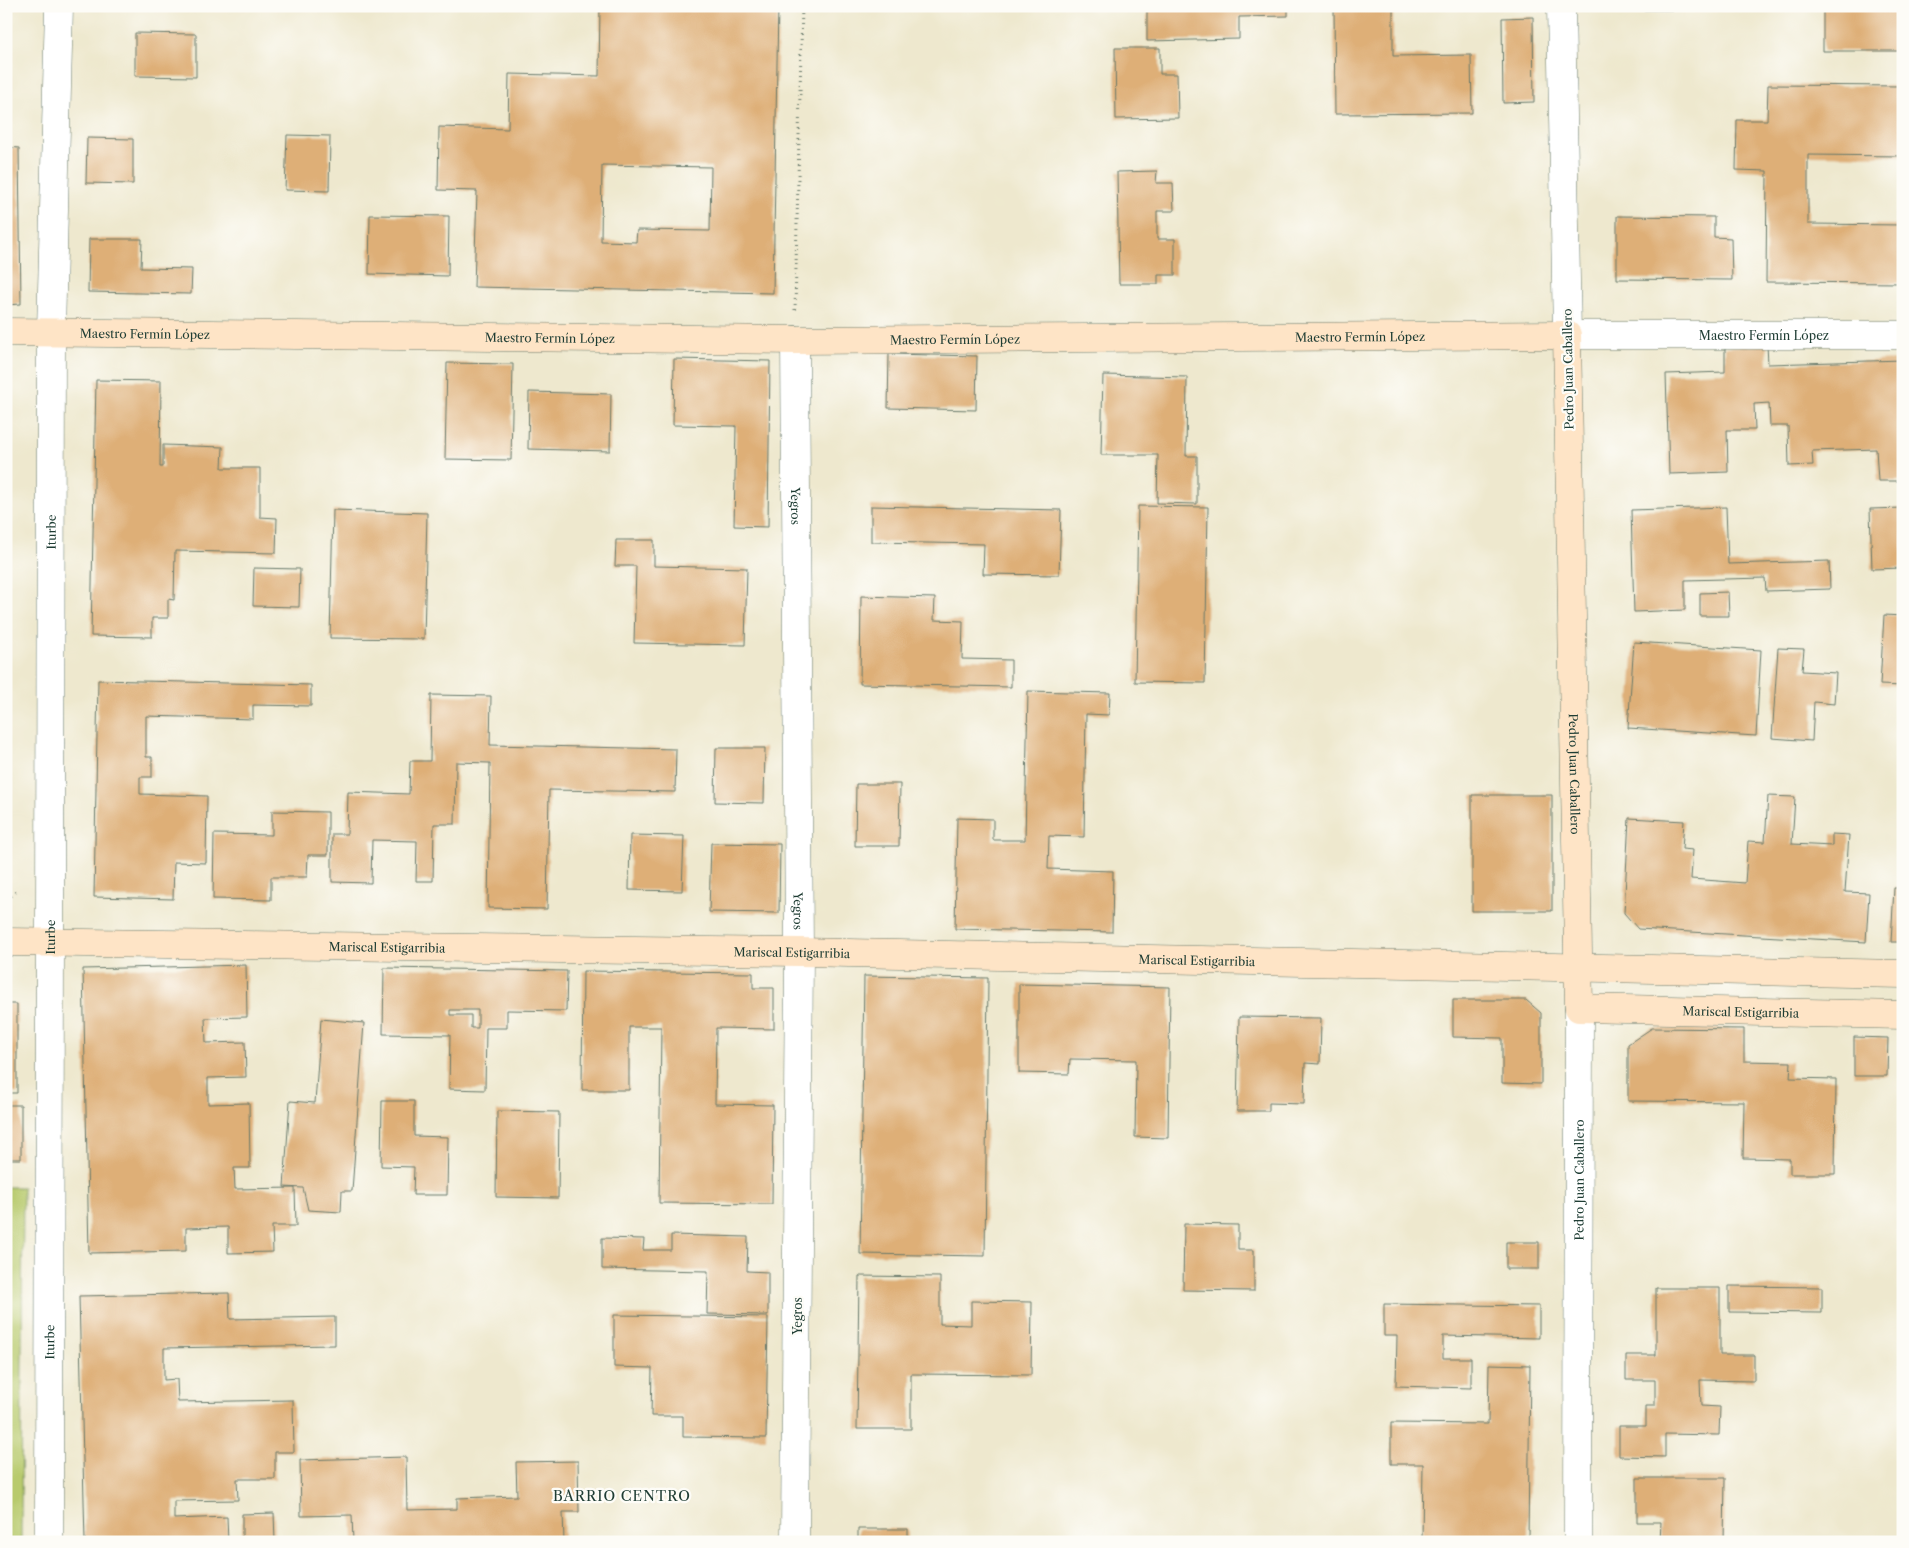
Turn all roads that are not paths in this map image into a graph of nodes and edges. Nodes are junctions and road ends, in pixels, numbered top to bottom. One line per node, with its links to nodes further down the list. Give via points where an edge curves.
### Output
1 (59, 6): 4 (street, Iturbe)
2 (1561, 6): 5 (street, Pedro Juan Caballero)
3 (6, 332): 4 (street, Maestro Fermín López)
4 (51, 332): 7 (street, Maestro Fermín López); 9 (street, Iturbe)
5 (1567, 335): 6 (street, Maestro Fermín López); 7 (street, Maestro Fermín López); 11 (street, Pedro Juan Caballero)
6 (1903, 335)
7 (795, 340): 10 (street, Yegros)
8 (6, 942): 9 (street, Mariscal Estigarribia)
9 (51, 942): 10 (street, Mariscal Estigarribia); 15 (street, Iturbe)
10 (800, 952): 11 (street, Mariscal Estigarribia); 16 (street, Yegros)
11 (1578, 968): 12 (street, Mariscal Estigarribia); 13 (street, Pedro Juan Caballero)
12 (1903, 974)
13 (1579, 1008): 14 (street, Mariscal Estigarribia); 17 (street, Pedro Juan Caballero)
14 (1903, 1015)
15 (49, 1542)
16 (795, 1542)
17 (1578, 1542)

